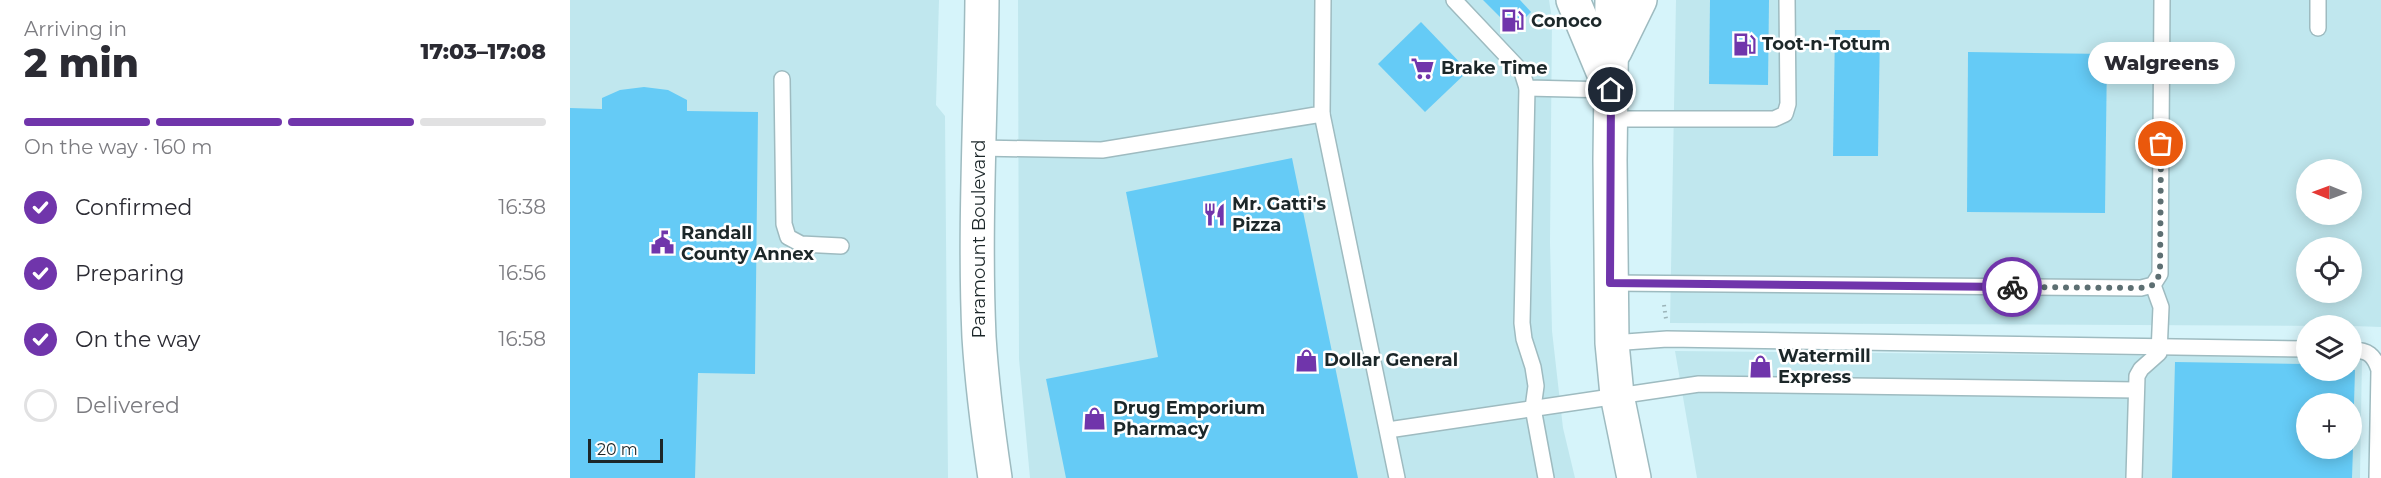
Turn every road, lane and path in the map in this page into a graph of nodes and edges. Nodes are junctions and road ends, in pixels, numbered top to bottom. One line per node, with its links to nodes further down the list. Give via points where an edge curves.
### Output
1 (982, 0): 16 (main road, Paramount Boulevard)
2 (1323, 0): 15 (lane)
3 (1454, 0): 13 (lane, via 1522,72)
4 (1573, 0): 14 (main road)
5 (1612, 0): 11 (main road)
6 (1640, 0): 11 (main road)
7 (1787, 0): 14 (lane, via 1785,114 1774,118)
8 (2162, 0): 19 (lane, via 2160,274)
9 (2318, 0): 10 (lane)
10 (2318, 28)
11 (1611, 58): 14 (main road)
12 (782, 79): 17 (lane, via 784,224 789,237 801,244)
13 (1527, 88): 14 (lane); 26 (lane, via 1522,323 1536,386)
14 (1611, 105): 18 (main road)
15 (1322, 114): 16 (lane, via 1102,150); 27 (lane)
16 (978, 148): 28 (main road, Paramount Boulevard, via 979,337)
17 (841, 246)
18 (1610, 283): 19 (lane, via 2141,288); 20 (main road)
19 (2153, 285): 21 (lane, via 2161,307)
20 (1612, 343): 21 (lane, via 1667,339); 25 (main road)
21 (2160, 346): 22 (lane); 24 (lane, via 2156,357 2137,376)
22 (2296, 349)
23 (2362, 350): 33 (lane, via 2374,357 2379,370)
24 (2136, 390): 25 (lane, via 1699,384); 32 (lane)
25 (1617, 395): 26 (lane); 31 (main road)
26 (1533, 408): 27 (lane); 30 (lane)
27 (1388, 430): 29 (lane)
28 (995, 478)
29 (1397, 478)
30 (1546, 478)
31 (1634, 478)
32 (2134, 478)
33 (2377, 478)

